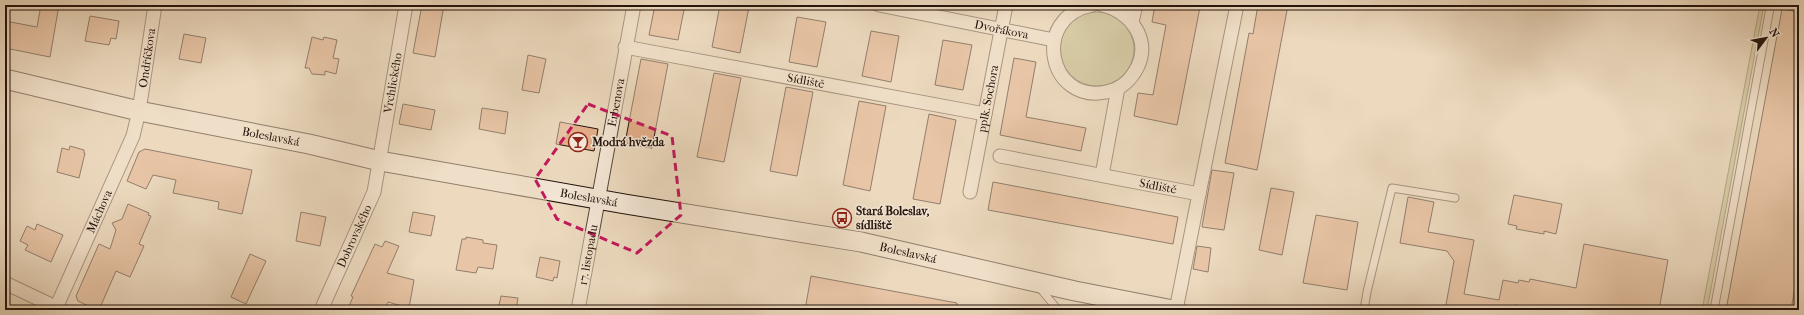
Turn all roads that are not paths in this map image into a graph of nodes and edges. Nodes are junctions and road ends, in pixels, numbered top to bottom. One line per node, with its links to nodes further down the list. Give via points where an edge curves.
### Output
1 (155, 5): 17 (street, Ondříčkova)
2 (406, 5): 20 (street, Vrchlického)
3 (634, 5): 14 (street, Erbenova)
4 (879, 5): 12 (street, Dvořákova)
5 (1006, 5): 12 (street, pplk. Sochora)
6 (1092, 5): 13 (street, via 1067,16)
7 (1102, 5): 11 (street, via 1118,10)
8 (1136, 5): 11 (street)
9 (1237, 5): 23 (street)
10 (1772, 5): 36 (lane)
11 (1132, 22): 16 (street, via 1140,40 1140,58 1135,72)
12 (1002, 29): 13 (street, Dvořákova); 18 (street, pplk. Sochora)
13 (1054, 40): 16 (street, via 1053,58 1056,67 1074,87 1101,93)
14 (625, 47): 18 (street, Sídliště); 25 (street, Erbenova)
15 (5, 79): 17 (main road, Boleslavská)
16 (1118, 88): 21 (street)
17 (139, 111): 20 (main road, Boleslavská, via 310,144); 29 (street, Máchova, via 133,136)
18 (986, 114): 22 (street, pplk. Sochora)
19 (1000, 156): 21 (street, Sídliště)
20 (380, 161): 25 (main road, Boleslavská); 30 (street, Dobrovského, via 374,192)
21 (1102, 175): 23 (street, Sídliště)
22 (970, 192)
23 (1199, 194): 34 (street)
24 (1455, 198): 35 (lane, via 1392,188)
25 (598, 199): 26 (main road, Boleslavská, via 861,242); 31 (street, 17. listopadu)
26 (1033, 281): 28 (main road, Boleslavská); 32 (lane)
27 (5, 283): 29 (street)
28 (1106, 304): 33 (main road, Boleslavská)
29 (57, 309)
30 (321, 310)
31 (578, 310)
32 (1058, 310)
33 (1173, 310)
34 (1176, 310)
35 (1364, 310)
36 (1714, 310)

